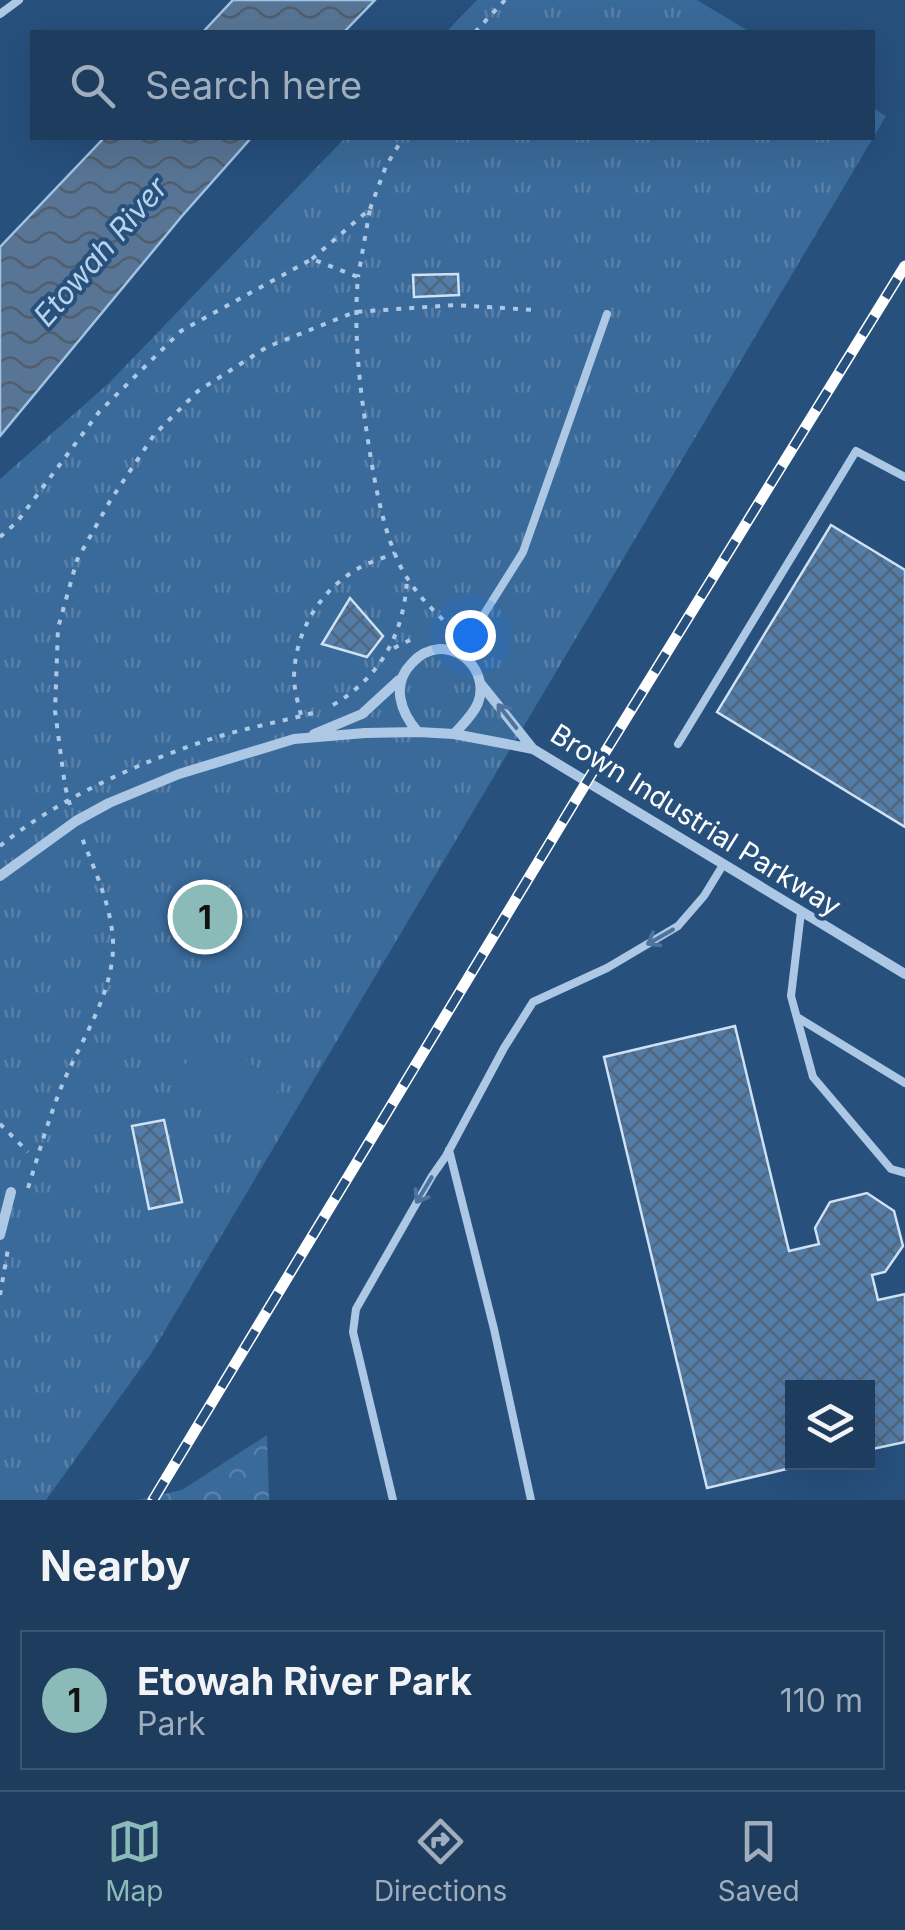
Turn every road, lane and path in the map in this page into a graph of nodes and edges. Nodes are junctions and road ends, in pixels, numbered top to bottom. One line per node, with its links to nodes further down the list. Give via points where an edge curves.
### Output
1 (18, 0): 3 (lane)
2 (505, 0): 4 (path)
3 (0, 14)
4 (477, 30)
5 (402, 140): 6 (path)
6 (370, 209): 7 (path); 8 (path)
7 (312, 258): 8 (path); 13 (path, via 181,331 99,412)
8 (358, 277): 10 (path)
9 (535, 310): 10 (path, via 455,305)
10 (355, 312): 14 (path, via 358,382 376,492); 26 (path, via 266,346 198,390 154,436 110,501 76,560 58,628 55,712)
11 (607, 314): 16 (lane, via 524,552)
12 (905, 477): 24 (lane, via 856,451)
13 (0, 537)
14 (395, 553): 15 (path); 20 (path, via 358,569 315,606 294,676)
15 (406, 577): 16 (path, via 453,629); 20 (path, via 393,645 373,674 326,710)
16 (470, 637): 17 (lane)
17 (459, 654): 18 (street, via 422,654); 19 (street)
18 (401, 678): 21 (street, via 403,711); 23 (street, via 362,714)
19 (481, 684): 22 (street, via 473,713); 25 (street, Brown Industrial Parkway, one-way to 19)
20 (301, 716): 26 (path, via 171,754)
21 (418, 732): 22 (street); 23 (street)
22 (454, 734): 25 (street)
23 (304, 738): 31 (street, via 179,774 110,803)
24 (678, 744)
25 (533, 749): 30 (street, Brown Industrial Parkway)
26 (68, 802): 27 (path); 29 (path)
27 (72, 812)
28 (82, 838): 41 (path, via 105,898 113,943 109,971)
29 (0, 846)
30 (723, 865): 32 (street, Brown Industrial Parkway); 37 (lane, one-way to 37, via 678,926 533,1002)
31 (0, 876)
32 (802, 912): 33 (street, Brown Industrial Parkway); 34 (lane, via 791,996)
33 (905, 974)
34 (797, 1017): 35 (lane); 39 (lane, via 813,1077 891,1169)
35 (905, 1083)
36 (0, 1124): 38 (path)
37 (450, 1150): 45 (lane, one-way to 45, via 356,1309 353,1332); 46 (lane)
38 (28, 1152)
39 (905, 1173)
40 (11, 1192): 42 (street)
41 (26, 1194)
42 (0, 1235)
43 (10, 1244): 44 (path)
44 (0, 1295)
45 (393, 1500)
46 (531, 1500)

